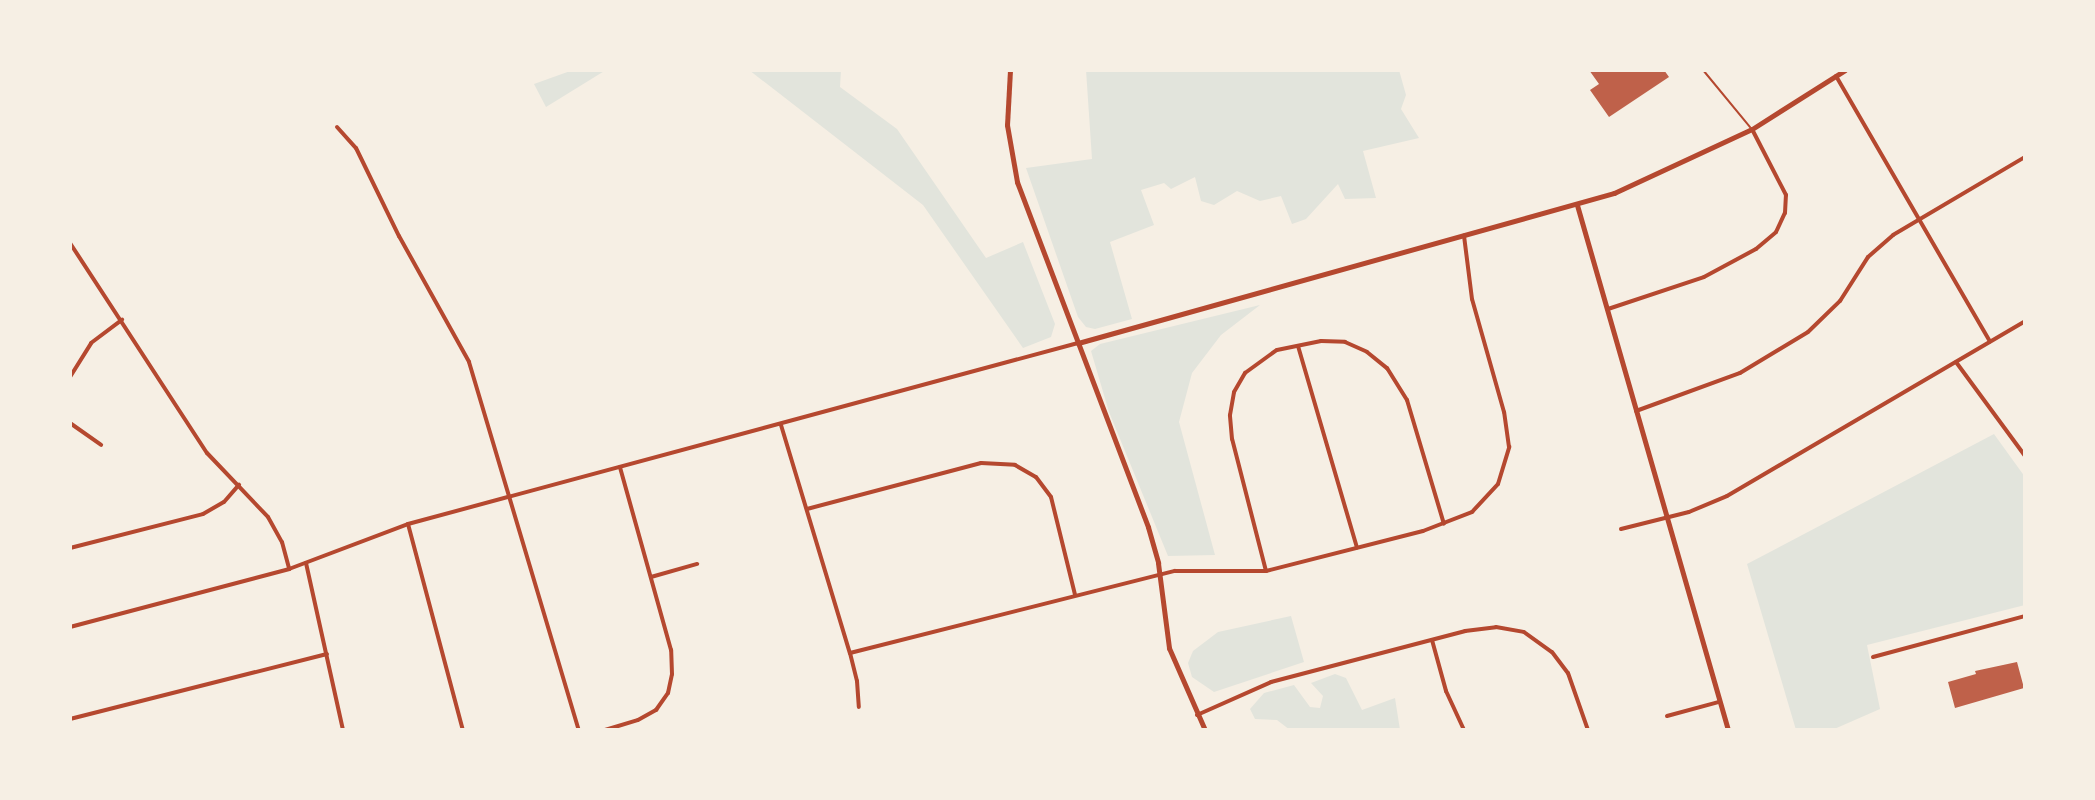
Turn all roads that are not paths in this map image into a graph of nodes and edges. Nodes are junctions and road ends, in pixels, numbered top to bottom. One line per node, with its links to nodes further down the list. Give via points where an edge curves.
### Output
1 (1010, 70): 16 (street, via 1007,125 1014,173)
2 (1703, 70): 6 (lane)
3 (1845, 70): 4 (street)
4 (1836, 76): 6 (street); 9 (street)
5 (337, 127): 27 (street, via 356,148 460,341)
6 (1752, 129): 8 (street, via 1641,182); 12 (street, via 1786,195 1776,232 1704,277)
7 (2025, 157): 9 (street)
8 (1577, 205): 10 (street); 12 (street)
9 (1919, 219): 15 (street); 20 (street, via 1868,257 1840,301 1808,332 1740,373)
10 (1464, 236): 16 (street); 31 (street, via 1474,307 1509,447 1491,495 1472,512)
11 (70, 243): 13 (street)
12 (1606, 309): 20 (street)
13 (122, 320): 19 (street, via 91,343); 26 (street, via 207,453)
14 (2025, 321): 15 (street)
15 (1990, 342): 18 (street)
16 (1078, 343): 22 (street); 39 (street, via 1148,527)
17 (1298, 346): 31 (street, via 1345,342 1377,359 1395,379 1407,400); 34 (street); 38 (street, via 1277,350 1254,364 1238,383 1231,405 1232,439)
18 (1956, 362): 24 (street); 29 (street, via 1727,496)
19 (70, 377)
20 (1636, 411): 29 (street)
21 (70, 423): 23 (street)
22 (781, 425): 25 (street); 28 (street)
23 (101, 445)
24 (2025, 456)
25 (620, 466): 27 (street); 40 (street)
26 (239, 485): 33 (street, via 203,514); 37 (street, via 276,529)
27 (511, 496): 30 (street); 55 (street)
28 (807, 509): 41 (street, via 981,463 1015,465 1036,477 1051,497); 45 (street)
29 (1667, 518): 32 (street); 48 (street)
30 (408, 524): 35 (street); 54 (street)
31 (1444, 524): 34 (street)
32 (1621, 529)
33 (70, 548)
34 (1357, 548): 38 (street)
35 (306, 563): 37 (street); 46 (street)
36 (697, 564): 40 (street)
37 (289, 569): 43 (street)
38 (1266, 571): 39 (street, via 1193,569)
39 (1159, 574): 41 (street); 50 (street, via 1169,648)
40 (651, 577): 56 (street, via 671,650 671,684 647,716)
41 (1075, 595): 45 (street)
42 (2025, 616): 47 (street)
43 (70, 627)
44 (1432, 640): 50 (street, via 1271,682); 58 (street); 59 (street, via 1496,627 1536,638 1568,673)
45 (850, 653): 49 (street)
46 (327, 654): 52 (street); 53 (street)
47 (1873, 657)
48 (1719, 702): 51 (street); 60 (street)
49 (859, 707)
50 (1197, 715): 57 (street)
51 (1667, 716)
52 (70, 719)
53 (343, 730)
54 (463, 730)
55 (579, 730)
56 (605, 730)
57 (1205, 730)
58 (1464, 730)
59 (1588, 730)
60 (1728, 730)

